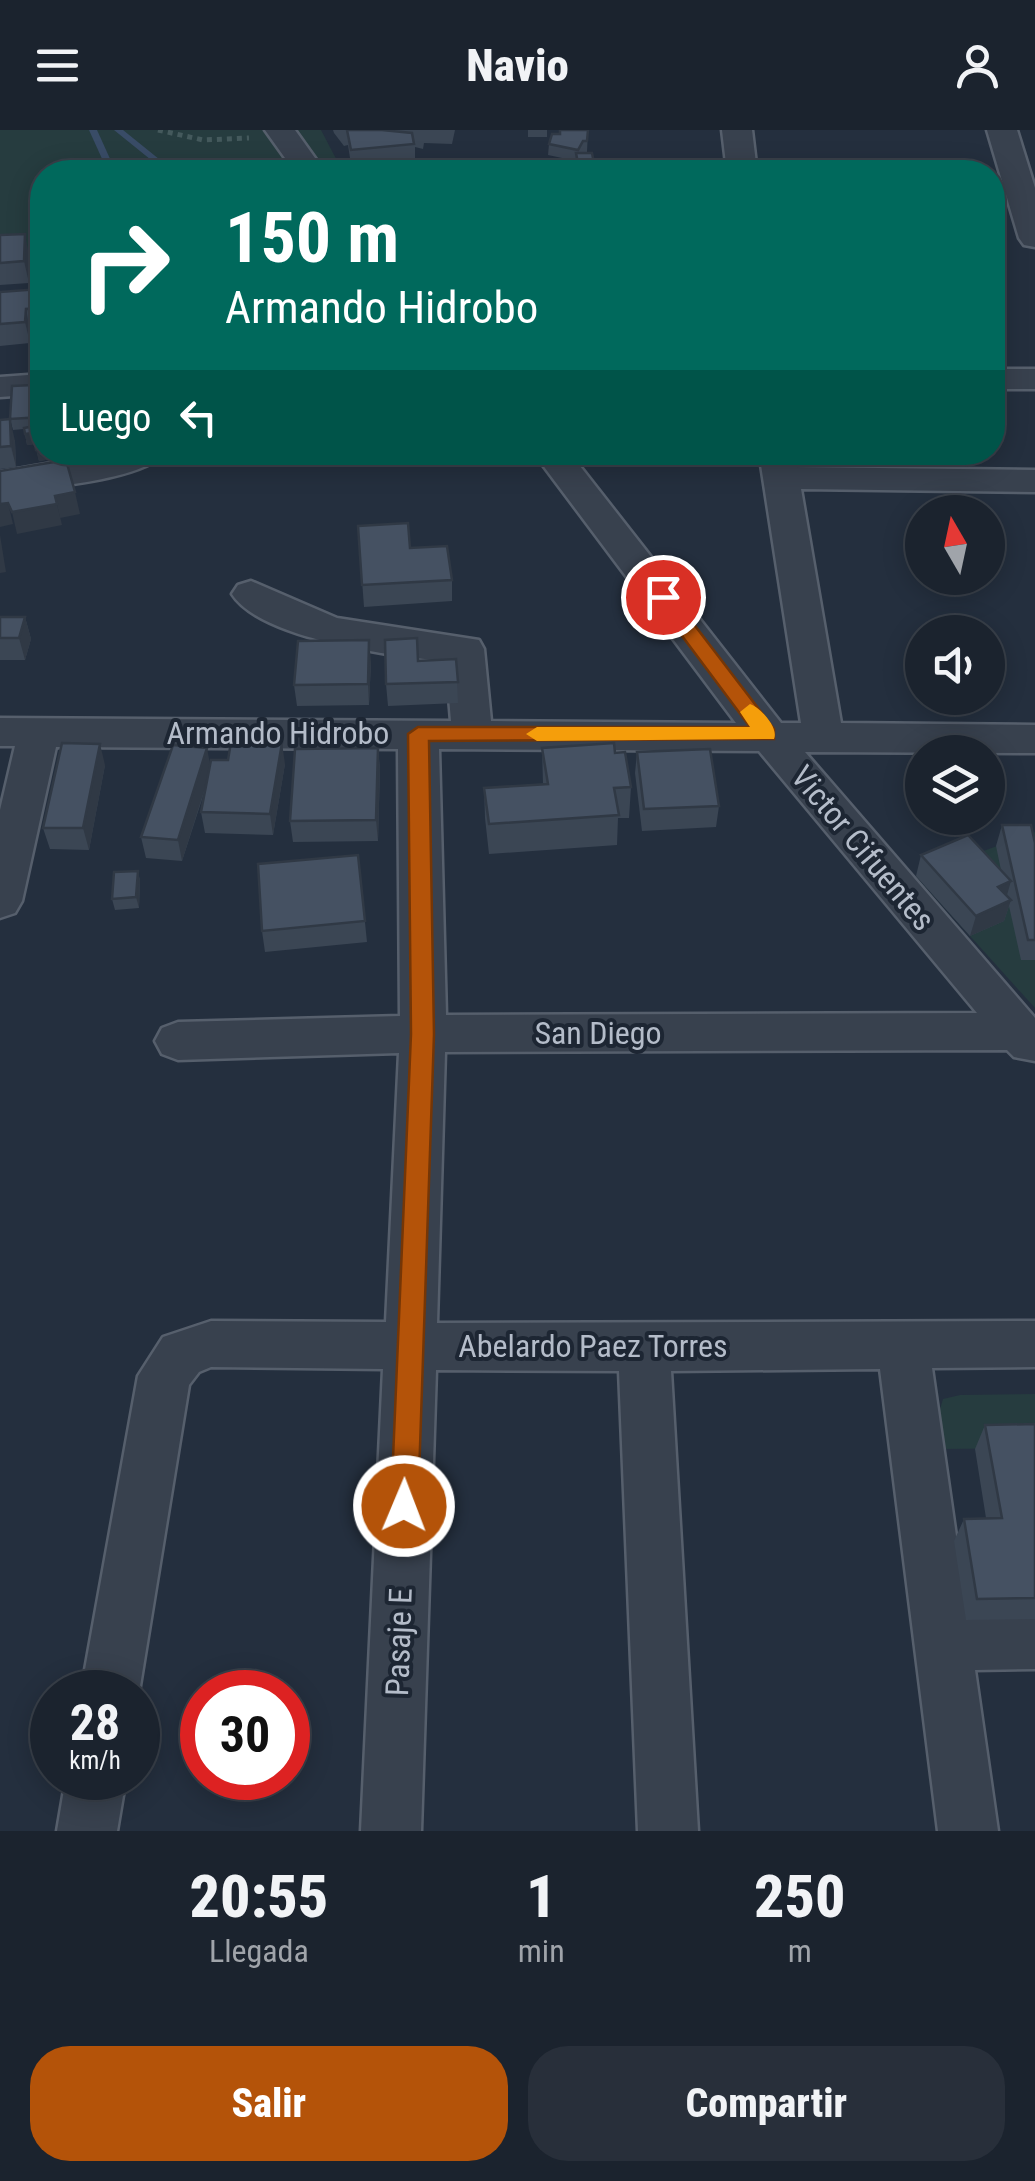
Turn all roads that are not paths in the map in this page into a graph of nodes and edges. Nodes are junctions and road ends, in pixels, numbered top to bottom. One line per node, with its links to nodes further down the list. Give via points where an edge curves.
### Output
1 (737, 130): 5 (street)
2 (1002, 130): 6 (street)
3 (271, 132): 4 (street)
4 (298, 160)
5 (741, 160)
6 (1035, 238)
7 (1005, 379): 8 (street)
8 (1035, 379)
9 (30, 385): 10 (street)
10 (0, 387)
11 (112, 465): 15 (street)
12 (560, 465): 20 (street, Victor Cifuentes)
13 (779, 465): 14 (street); 21 (street)
14 (1035, 481)
15 (0, 483)
16 (251, 594): 19 (street, via 305,624 348,636 465,650)
17 (19, 732): 18 (street, Armando Hidrobo); 23 (street)
18 (418, 734): 19 (street, Armando Hidrobo); 24 (street, Pasaje E)
19 (472, 734): 20 (street, Armando Hidrobo)
20 (767, 734): 21 (street, Armando Hidrobo); 25 (street, Victor Cifuentes)
21 (823, 735): 22 (street, Armando Hidrobo)
22 (1035, 739)
23 (0, 901)
24 (422, 1034): 25 (street, San Diego); 26 (street, San Diego); 28 (street, Pasaje E)
25 (1027, 1040)
26 (178, 1041)
27 (1035, 1344): 29 (street, Abelardo Paez Torres)
28 (408, 1346): 30 (street, Abelardo Paez Torres); 33 (street, Abelardo Paez Torres, via 211,1344 182,1354 164,1376); 36 (street, Pasaje E)
29 (902, 1346): 30 (street, Abelardo Paez Torres); 32 (street)
30 (644, 1348): 37 (street)
31 (1035, 1640): 32 (street)
32 (944, 1642): 38 (street)
33 (114, 1670)
34 (92, 1800): 35 (street)
35 (87, 1831)
36 (391, 1831)
37 (668, 1831)
38 (968, 1831)

